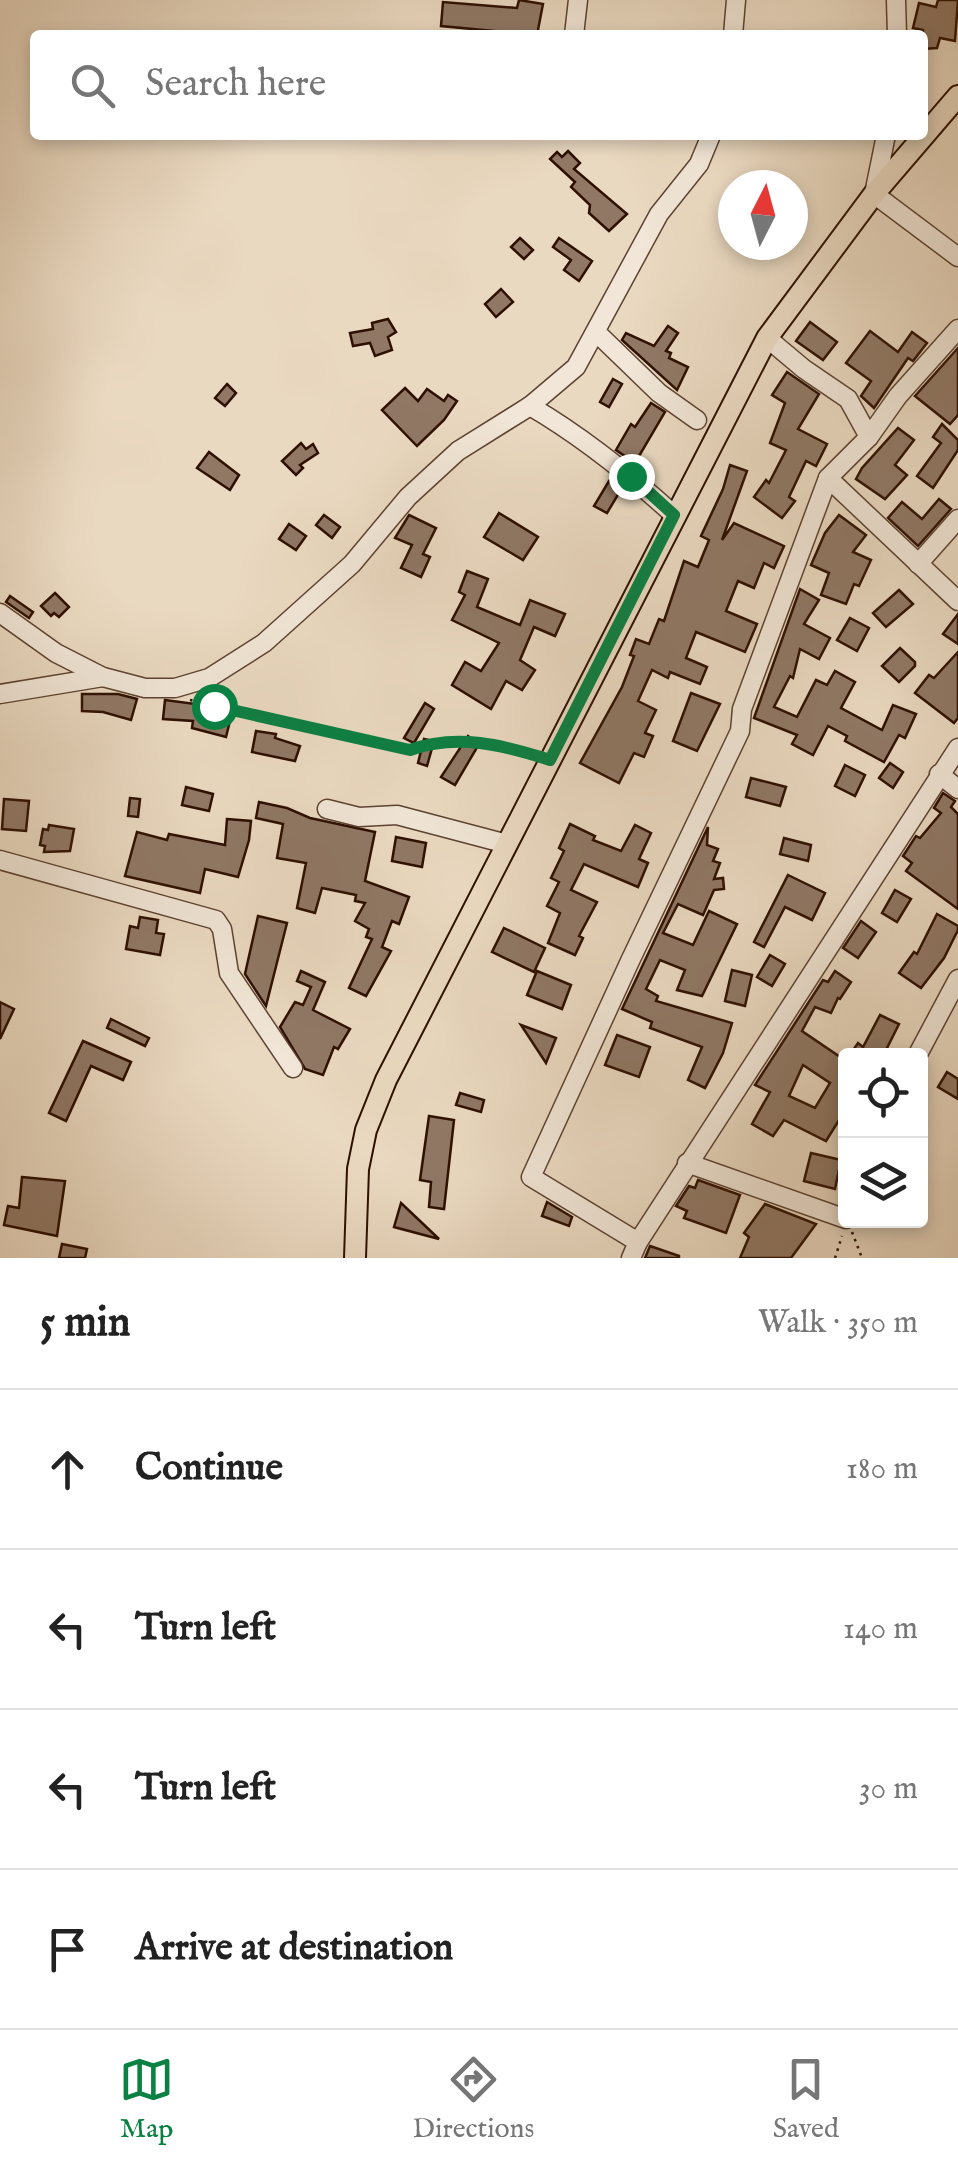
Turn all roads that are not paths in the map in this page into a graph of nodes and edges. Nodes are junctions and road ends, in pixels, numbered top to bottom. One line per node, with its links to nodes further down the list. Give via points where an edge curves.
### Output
1 (578, 0): 4 (street)
2 (736, 0): 5 (street)
3 (896, 0): 6 (street)
4 (575, 30)
5 (733, 30)
6 (897, 30)
7 (958, 96): 8 (main road)
8 (928, 131)
9 (709, 140): 15 (street, via 699,164 659,214)
10 (885, 140): 12 (street)
11 (920, 140): 12 (main road)
12 (874, 194): 13 (street); 16 (main road)
13 (958, 257)
14 (958, 329): 19 (street)
15 (596, 332): 17 (street, via 576,366); 18 (street)
16 (768, 338): 19 (street, via 848,398); 21 (main road)
17 (530, 406): 21 (street, via 631,476); 26 (street, via 458,451 352,564 264,643 209,678 146,688)
18 (697, 420)
19 (869, 437): 20 (street)
20 (828, 478): 23 (street); 39 (street, via 742,709 740,731 531,1178)
21 (674, 515): 32 (main road)
22 (958, 519): 23 (street)
23 (918, 564): 24 (street)
24 (958, 601)
25 (0, 612): 26 (street)
26 (103, 677): 27 (street)
27 (0, 694)
28 (958, 748): 29 (street)
29 (939, 774): 30 (street); 37 (street)
30 (958, 789)
31 (326, 810): 32 (street, via 397,816)
32 (507, 844): 40 (main road, via 366,1130 358,1168)
33 (0, 860): 36 (street, via 216,920 228,973)
34 (958, 979): 35 (street)
35 (921, 1048)
36 (292, 1068)
37 (686, 1163): 38 (street); 39 (street)
38 (838, 1217)
39 (634, 1250)
40 (356, 1258)

